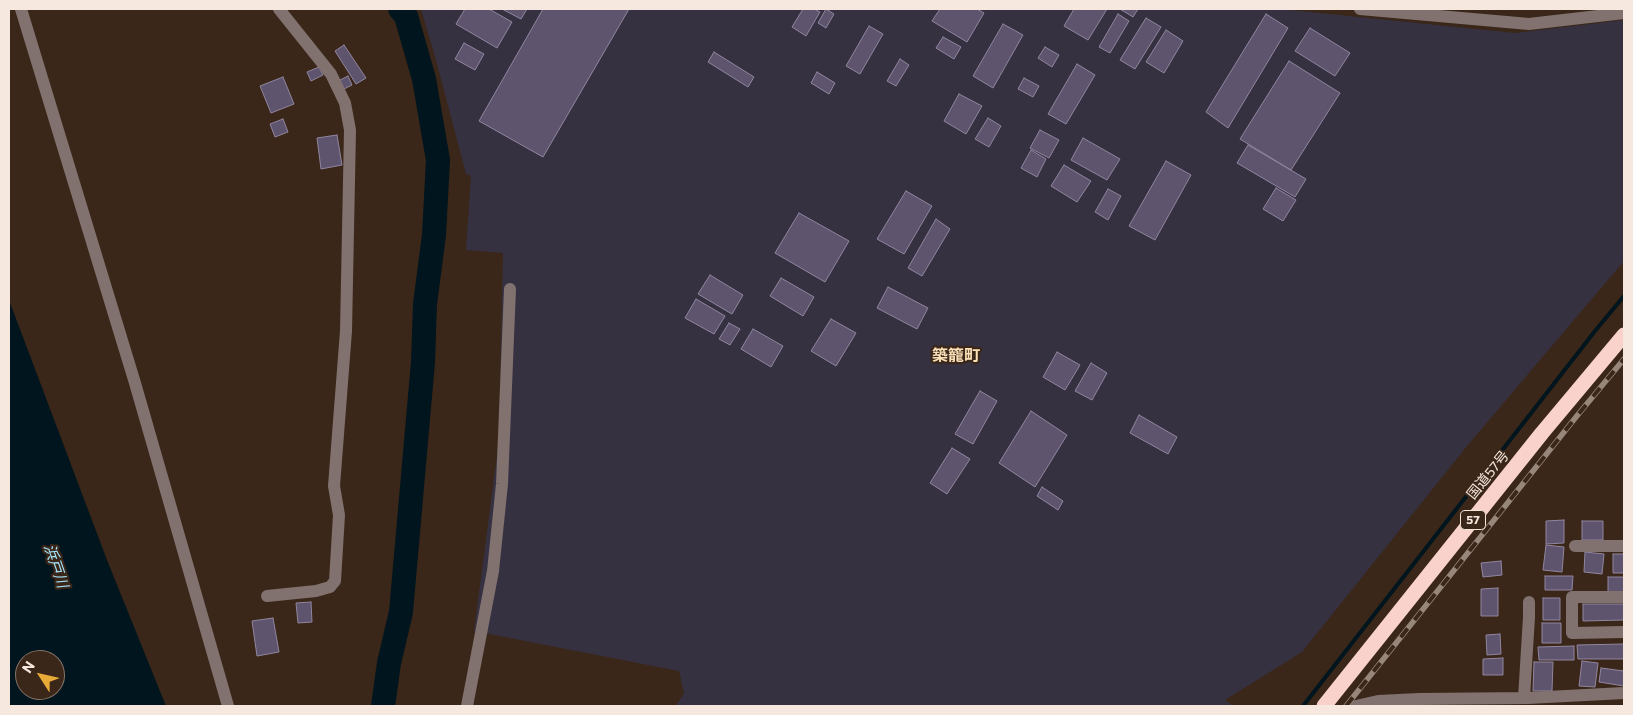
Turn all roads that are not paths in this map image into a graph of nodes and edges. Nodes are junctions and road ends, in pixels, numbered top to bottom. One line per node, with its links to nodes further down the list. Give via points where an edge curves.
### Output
1 (20, 9): 16 (street, via 135,383)
2 (279, 9): 9 (street, via 331,74 345,103 350,130 346,331 334,486 338,515 335,581 330,587 316,592)
3 (1360, 9): 4 (street, via 1528,24)
4 (1620, 12)
5 (510, 290): 17 (street, via 502,484 493,570)
6 (1624, 336): 18 (highway, 国道57号 / 57, via 1542,433)
7 (1575, 546): 8 (street)
8 (1624, 546)
9 (267, 596)
10 (1624, 597): 12 (street, via 1572,597 1572,633)
11 (1528, 602): 14 (street)
12 (1624, 632)
13 (1624, 692): 14 (street)
14 (1524, 698): 15 (street)
15 (1460, 702): 19 (street, via 1378,701)
16 (228, 706)
17 (467, 706)
18 (1324, 706)
19 (1356, 706)

